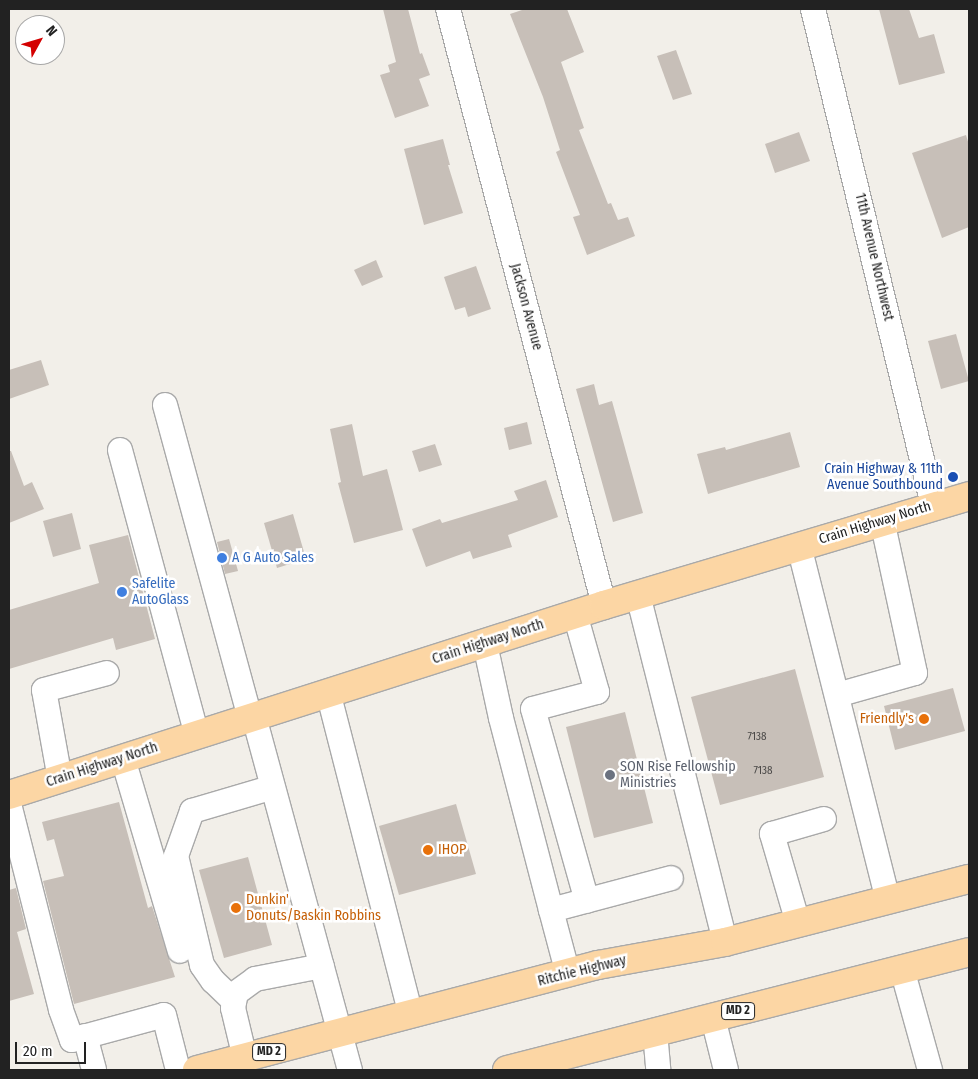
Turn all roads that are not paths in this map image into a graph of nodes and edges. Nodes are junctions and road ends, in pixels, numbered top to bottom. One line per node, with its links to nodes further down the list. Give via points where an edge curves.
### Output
1 (448, 9): 10 (street, Jackson Avenue)
2 (813, 9): 6 (street, 11th Avenue Northwest)
3 (165, 405): 17 (street)
4 (120, 450): 19 (street)
5 (969, 496): 6 (main road, Crain Highway North)
6 (933, 505): 7 (main road, Crain Highway North)
7 (882, 520): 8 (main road, Crain Highway North); 15 (street, via 915,673)
8 (799, 546): 9 (main road, Crain Highway North); 15 (street)
9 (638, 595): 10 (main road, Crain Highway North); 32 (street)
10 (604, 605): 11 (main road, Crain Highway North)
11 (575, 614): 12 (main road, Crain Highway North); 16 (street, via 597,692)
12 (485, 644): 14 (main road, Crain Highway North); 18 (street)
13 (107, 673): 21 (street, via 44,690)
14 (328, 692): 17 (main road, Crain Highway North); 39 (street)
15 (837, 695): 28 (street)
16 (533, 709): 18 (street); 29 (street)
17 (252, 717): 19 (main road, Crain Highway North); 22 (street)
18 (501, 718): 30 (street)
19 (197, 735): 20 (main road, Crain Highway North)
20 (123, 759): 21 (main road, Crain Highway North); 33 (street)
21 (60, 779): 23 (main road, Crain Highway North)
22 (273, 788): 35 (street); 38 (street, via 192,811 176,856 202,965)
23 (9, 795)
24 (9, 804): 43 (street, via 61,1010 72,1040)
25 (824, 819): 31 (street, via 772,834)
26 (672, 878): 29 (street)
27 (969, 879): 28 (main road, Ritchie Highway / MD 2)
28 (888, 900): 31 (main road, Ritchie Highway / MD 2)
29 (587, 901): 30 (street)
30 (551, 910): 37 (street)
31 (798, 923): 32 (main road, Ritchie Highway / MD 2)
32 (725, 942): 37 (main road, Ritchie Highway / MD 2, via 598,965)
33 (180, 951)
34 (969, 952): 36 (main road, MD 2)
35 (322, 966): 38 (street, via 255,979 236,992); 42 (street)
36 (902, 970): 40 (main road, MD 2); 46 (street)
37 (568, 974): 39 (main road, Ritchie Highway / MD 2)
38 (234, 1001): 44 (street)
39 (411, 1015): 42 (main road, Ritchie Highway / MD 2)
40 (713, 1018): 41 (main road, MD 2); 53 (street)
41 (655, 1032): 45 (main road, MD 2); 52 (street)
42 (340, 1034): 44 (main road, Ritchie Highway / MD 2); 50 (street)
43 (85, 1036): 47 (street); 48 (street, via 164,1015)
44 (245, 1058): 49 (main road, Ritchie Highway / MD 2)
45 (561, 1064): 51 (main road, MD 2)
46 (922, 1068)
47 (94, 1070)
48 (178, 1070)
49 (197, 1070)
50 (350, 1070)
51 (507, 1070)
52 (658, 1070)
53 (726, 1070)

